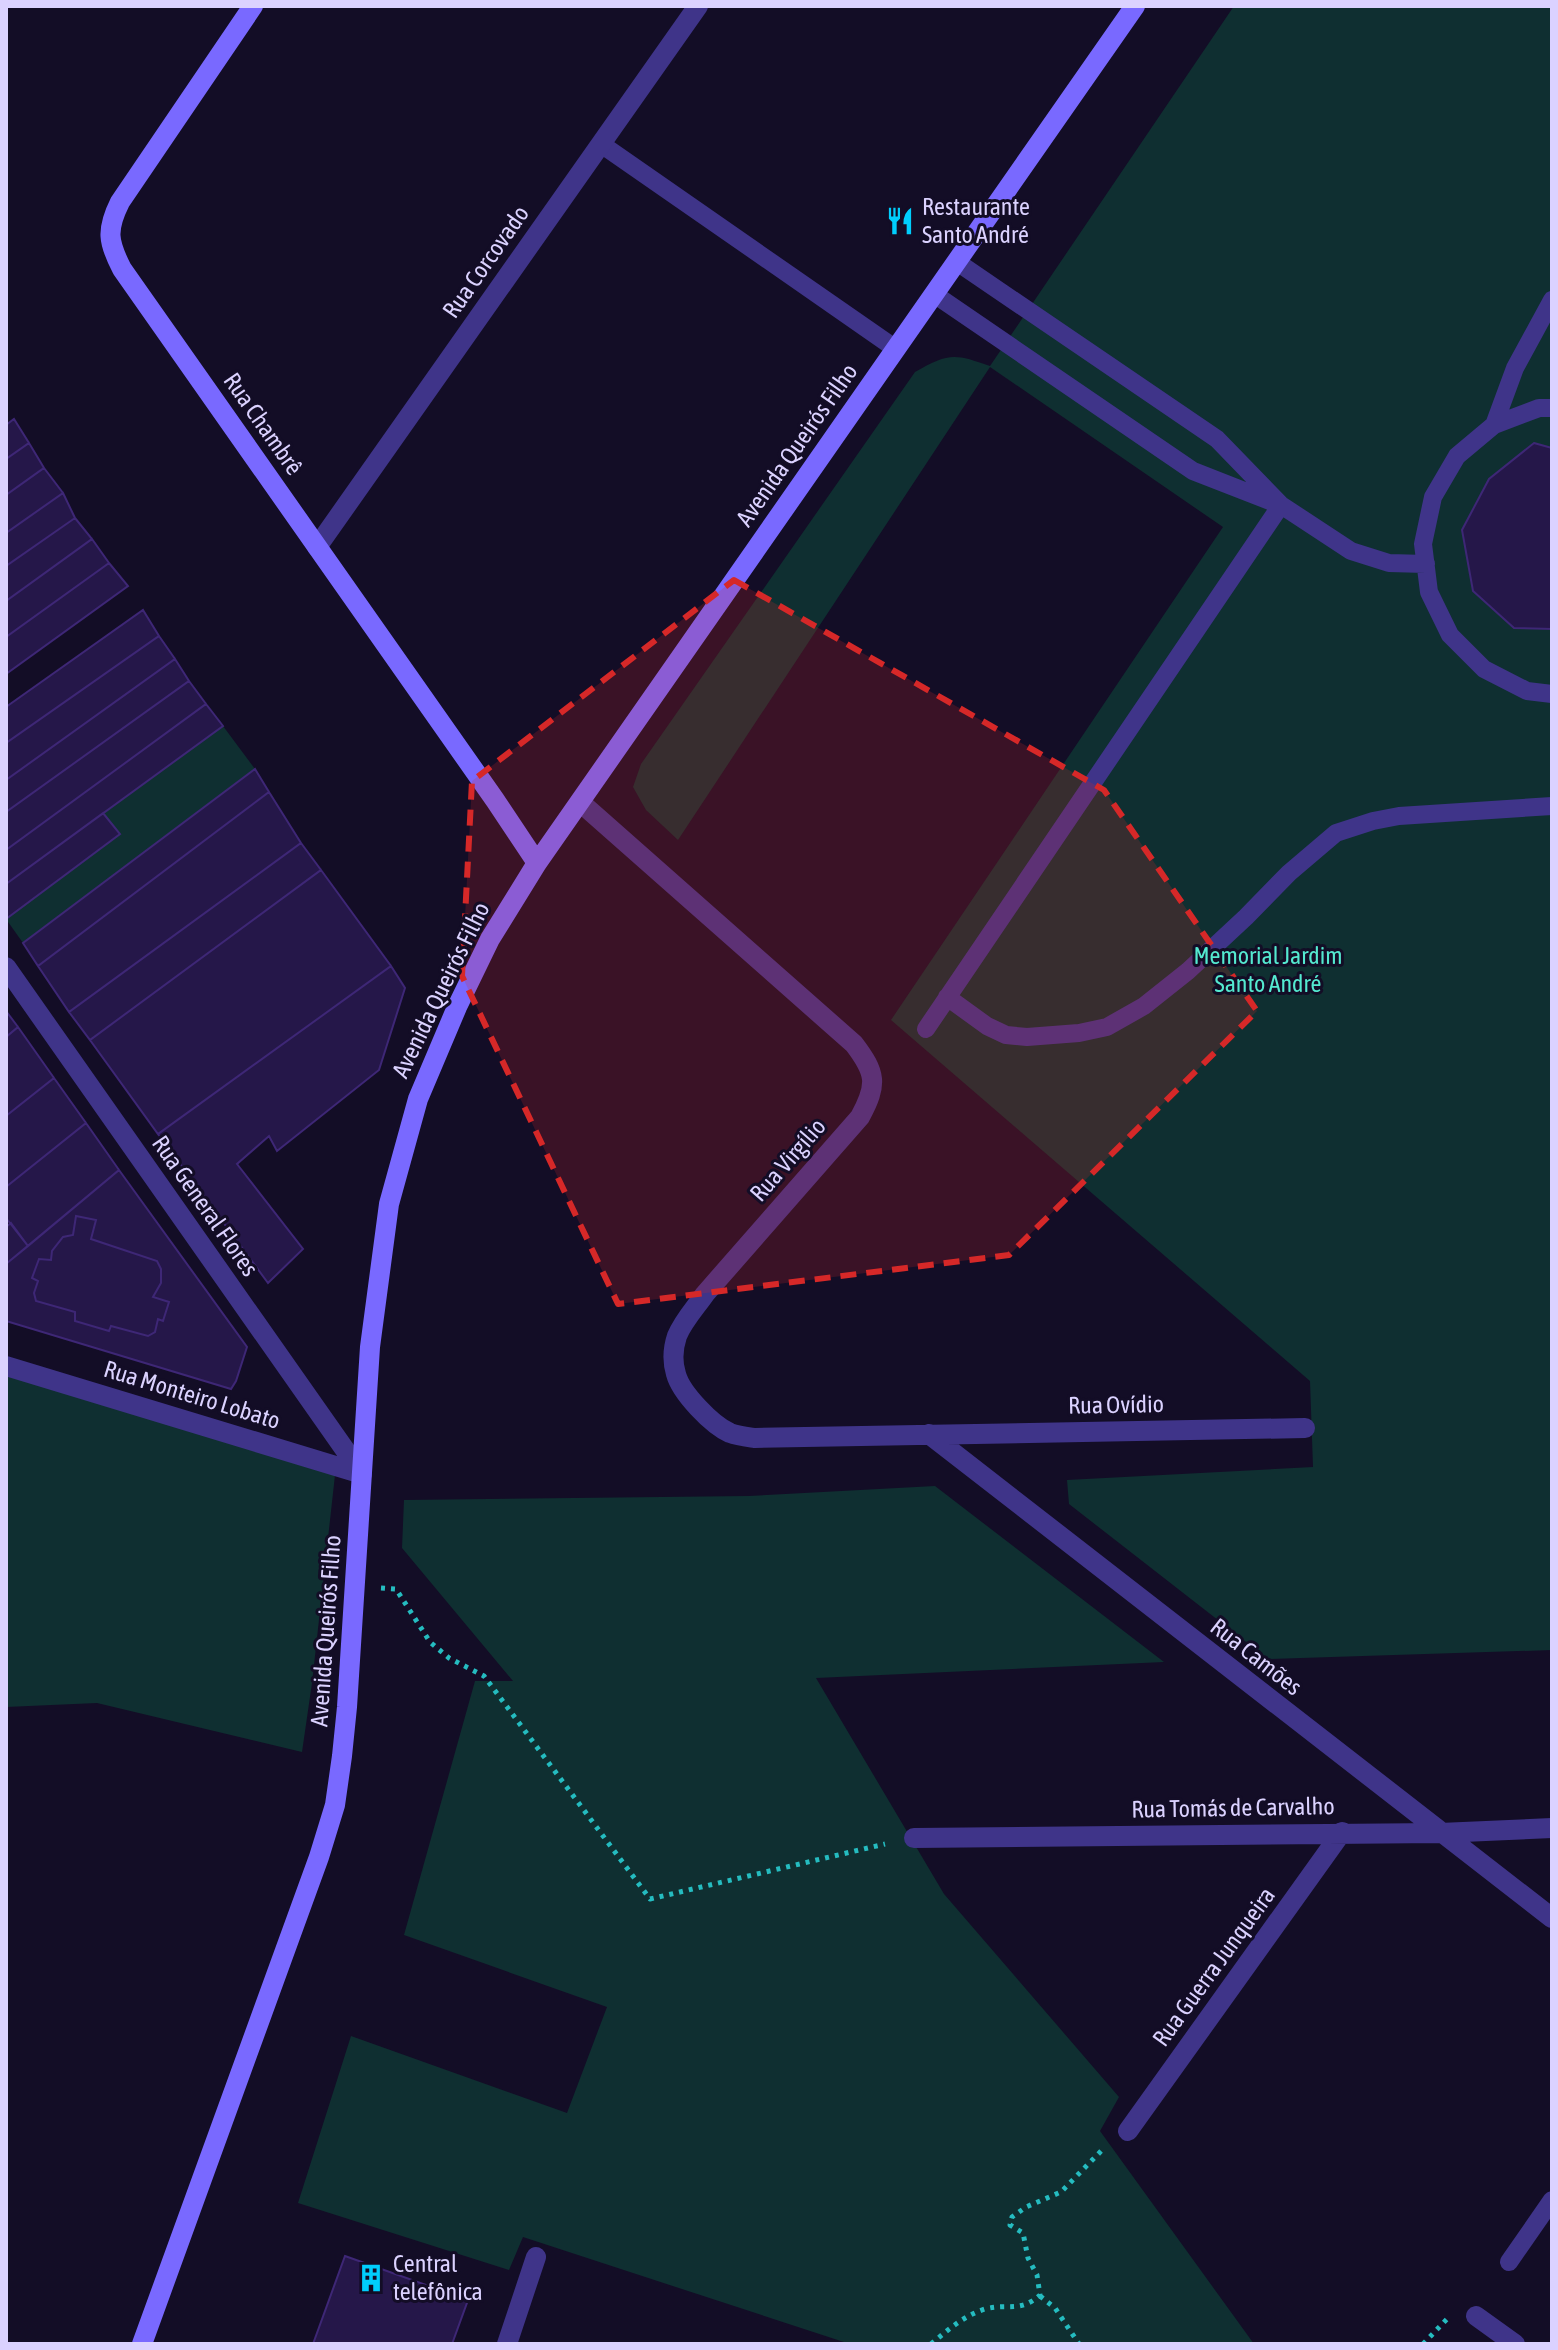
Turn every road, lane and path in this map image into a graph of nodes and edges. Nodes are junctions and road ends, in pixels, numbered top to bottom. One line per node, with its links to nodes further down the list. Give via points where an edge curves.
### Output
1 (253, 6): 12 (main road, Rua Chambrê, via 120,202 109,235 122,269)
2 (698, 6): 4 (street, Rua Corcovado)
3 (1135, 6): 5 (main road, Avenida Queirós Filho)
4 (601, 144): 8 (lane); 12 (street, Rua Corcovado)
5 (957, 262): 6 (main road, Avenida Queirós Filho); 11 (lane, via 1217,439)
6 (934, 294): 8 (main road, Avenida Queirós Filho); 11 (lane, via 1193,471)
7 (1552, 300): 10 (lane, via 1515,368)
8 (896, 349): 15 (main road, Avenida Queirós Filho)
9 (1552, 408): 10 (lane)
10 (1494, 425): 13 (lane, via 1457,456 1433,497 1423,544)
11 (1281, 505): 13 (lane, via 1351,551 1389,563); 19 (lane)
12 (317, 547): 17 (main road, Rua Chambrê)
13 (1426, 564): 14 (lane, via 1429,592 1450,635 1484,669 1527,691)
14 (1552, 694)
15 (580, 802): 17 (main road, Avenida Queirós Filho); 23 (street, Rua Virgílio, via 854,1044 869,1064 873,1082 860,1117 682,1325 673,1358 676,1377 712,1421 731,1433 755,1438)
16 (1552, 806): 19 (lane, via 1399,816 1336,833 1188,971 1107,1027 1006,1035)
17 (537, 863): 24 (main road, Avenida Queirós Filho, via 490,939 418,1099 384,1233)
18 (6, 967): 24 (street, Rua General Flores)
19 (947, 997): 20 (lane)
20 (926, 1029)
21 (6, 1366): 24 (street, Rua Monteiro Lobato)
22 (1305, 1428): 23 (street, Rua Ovídio)
23 (929, 1434): 28 (street, Rua Camões)
24 (362, 1474): 25 (main road, Avenida Queirós Filho)
25 (355, 1586): 29 (path, via 396,1589 430,1642 484,1676 650,1899); 37 (main road, Avenida Queirós Filho, via 335,1805)
26 (1552, 1828): 28 (street, Rua Tomás de Carvalho)
27 (1342, 1832): 28 (street, Rua Tomás de Carvalho); 29 (street, Rua Tomás de Carvalho); 31 (street, Rua Guerra Junqueira)
28 (1440, 1833): 30 (street, Rua Camões)
29 (914, 1838)
30 (1552, 1918)
31 (1128, 2131): 35 (path, via 1061,2192 1012,2217 1010,2225 1023,2233)
32 (1552, 2200): 34 (lane)
33 (536, 2257): 38 (street)
34 (1509, 2262)
35 (1040, 2295): 39 (path, via 1028,2305 988,2308 965,2317); 40 (path)
36 (1476, 2316): 41 (street)
37 (142, 2344)
38 (507, 2344)
39 (931, 2344)
40 (1079, 2344)
41 (1515, 2344)

